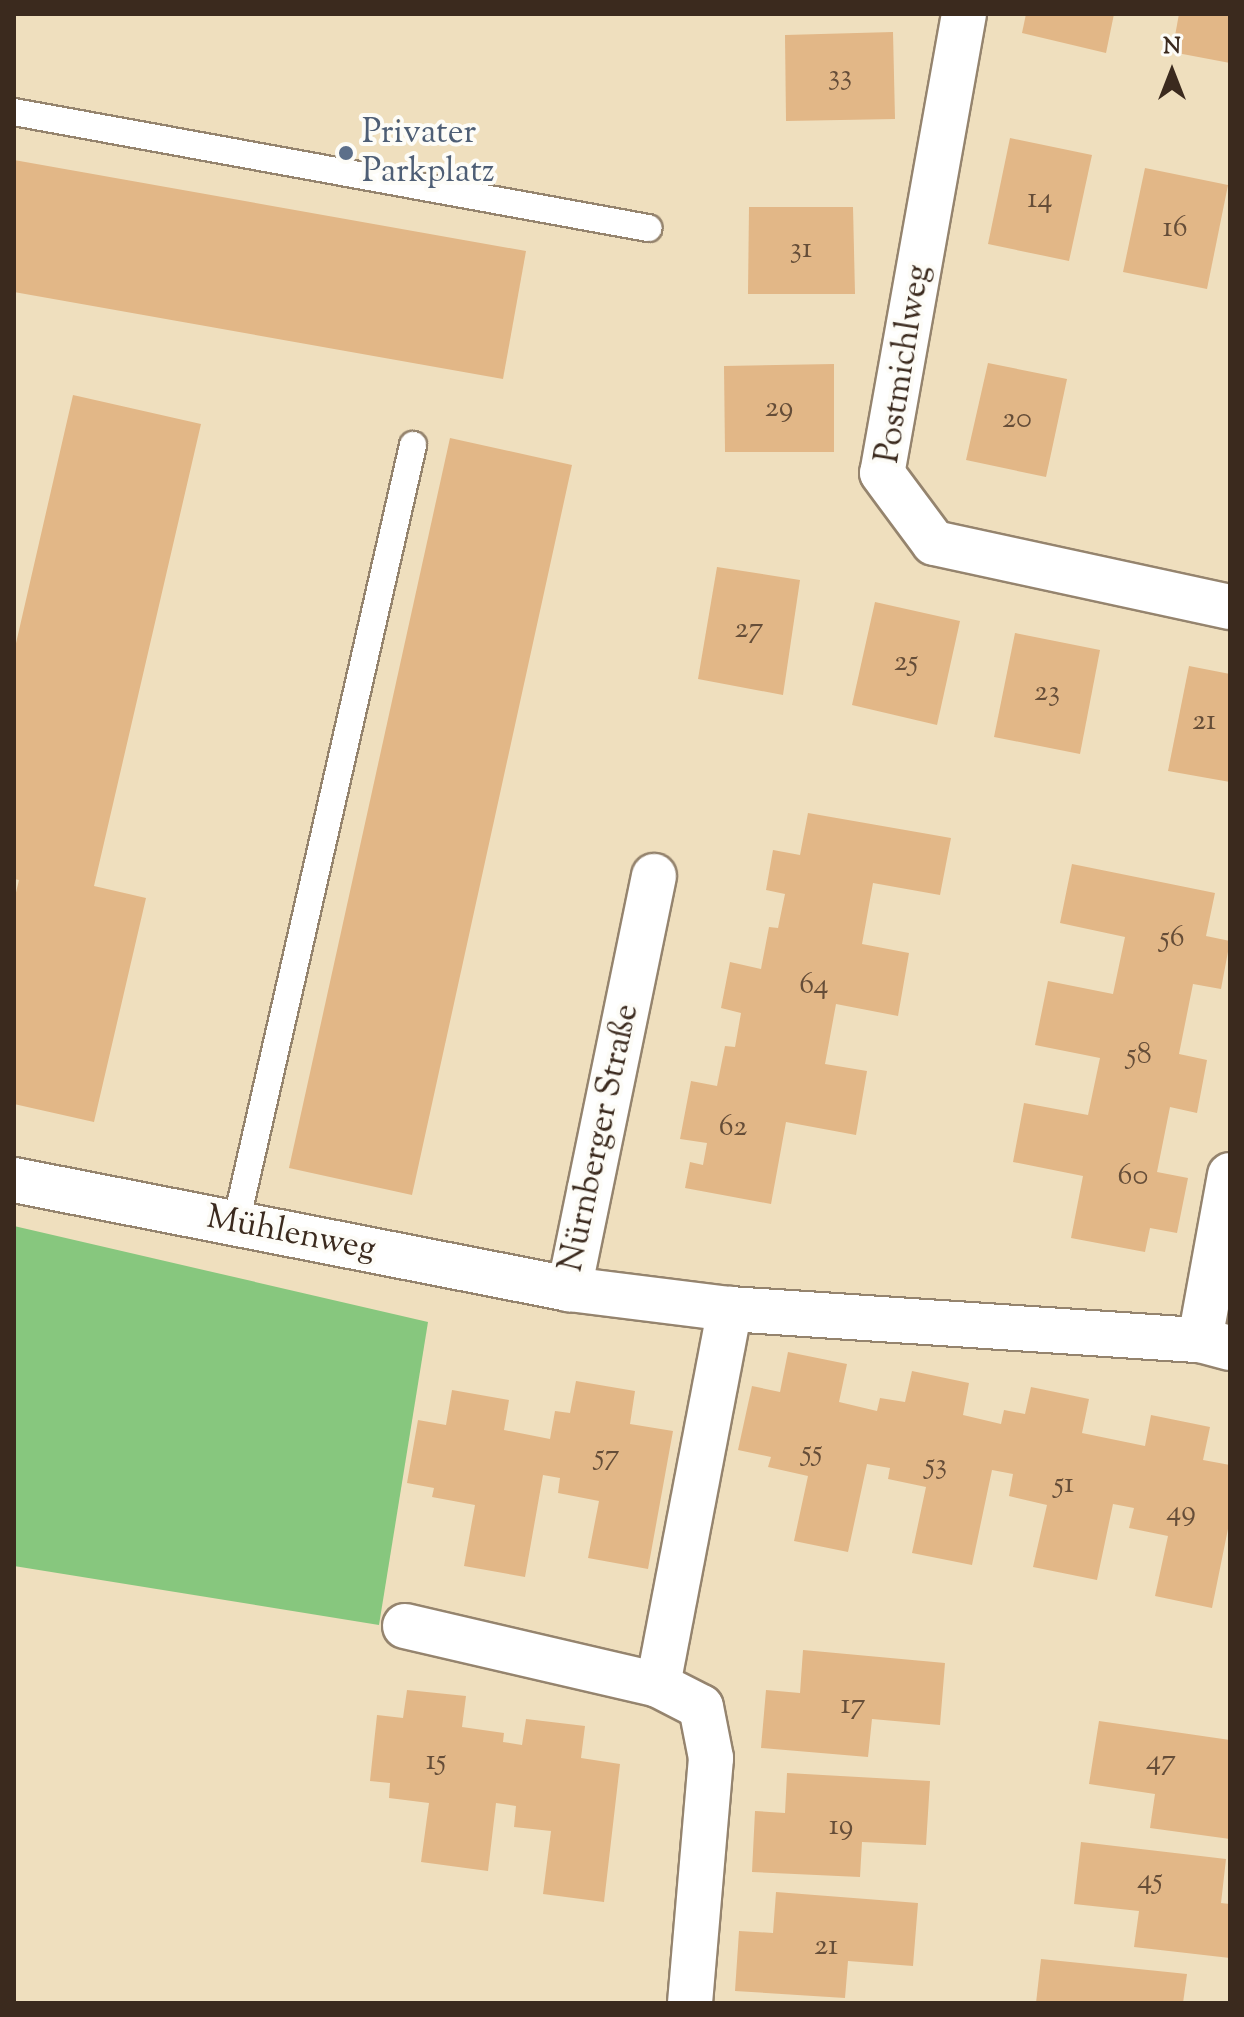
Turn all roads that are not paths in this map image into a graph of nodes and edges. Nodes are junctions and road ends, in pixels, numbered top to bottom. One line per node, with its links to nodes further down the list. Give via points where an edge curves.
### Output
1 (964, 14): 5 (street, Postmichlweg, via 882,473 934,543)
2 (14, 112): 3 (lane)
3 (648, 228)
4 (413, 445): 9 (lane)
5 (1230, 607)
6 (654, 876): 10 (street, Nürnberger Straße)
7 (1230, 1175): 12 (street, Nürnberger Straße)
8 (14, 1180): 9 (street, Mühlenweg)
9 (236, 1223): 10 (street, Mühlenweg)
10 (569, 1289): 11 (street, Nürnberger Straße)
11 (730, 1309): 12 (street, Nürnberger Straße); 14 (street)
12 (1215, 1344)
13 (405, 1626): 14 (street)
14 (658, 1685): 15 (street, via 701,1707 711,1758)
15 (690, 2003)

